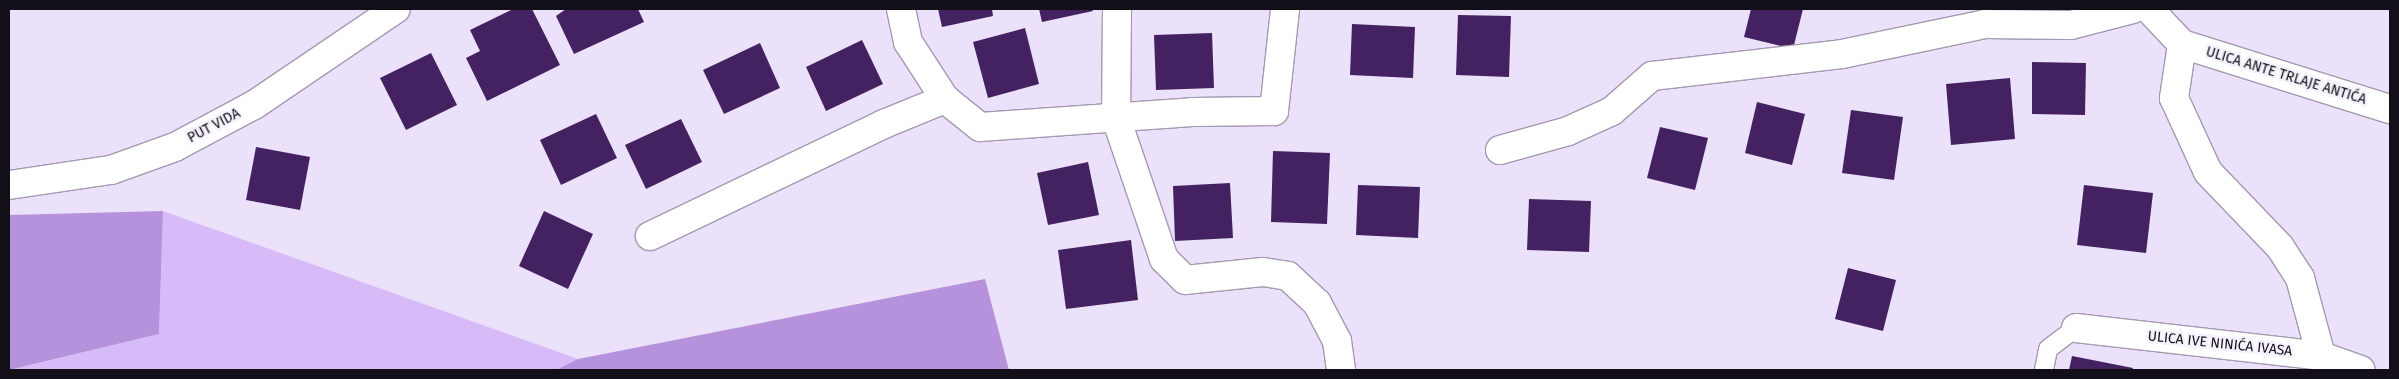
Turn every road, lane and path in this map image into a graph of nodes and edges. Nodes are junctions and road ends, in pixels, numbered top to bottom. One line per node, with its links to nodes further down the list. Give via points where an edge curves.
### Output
1 (396, 9): 12 (street, PUT VIDA, via 254,105 175,147 111,170)
2 (901, 9): 8 (street, via 908,42)
3 (1117, 9): 10 (street)
4 (1285, 9): 10 (street, via 1274,112)
5 (2133, 9): 11 (street, via 2071,25 1985,24 1842,54 1652,76 1612,111 1568,131)
6 (2149, 9): 7 (street)
7 (2182, 44): 9 (street, ULICA ANTE TRLAJE ANTIĆA); 15 (street, via 2174,98 2208,172 2226,195 2261,224 2300,278)
8 (945, 99): 10 (street, via 980,127); 13 (street, via 884,124)
9 (2390, 109)
10 (1116, 118): 16 (street, via 1164,259 1185,280 1263,272 1288,276 1317,303 1337,341)
11 (1500, 150)
12 (9, 185)
13 (650, 236)
14 (2076, 328): 15 (street, ULICA IVE NINIĆA IVASA); 17 (lane, via 2048,349)
15 (2322, 356): 18 (street, ULICA IVE NINIĆA IVASA)
16 (1341, 370)
17 (2044, 370)
18 (2361, 370)

